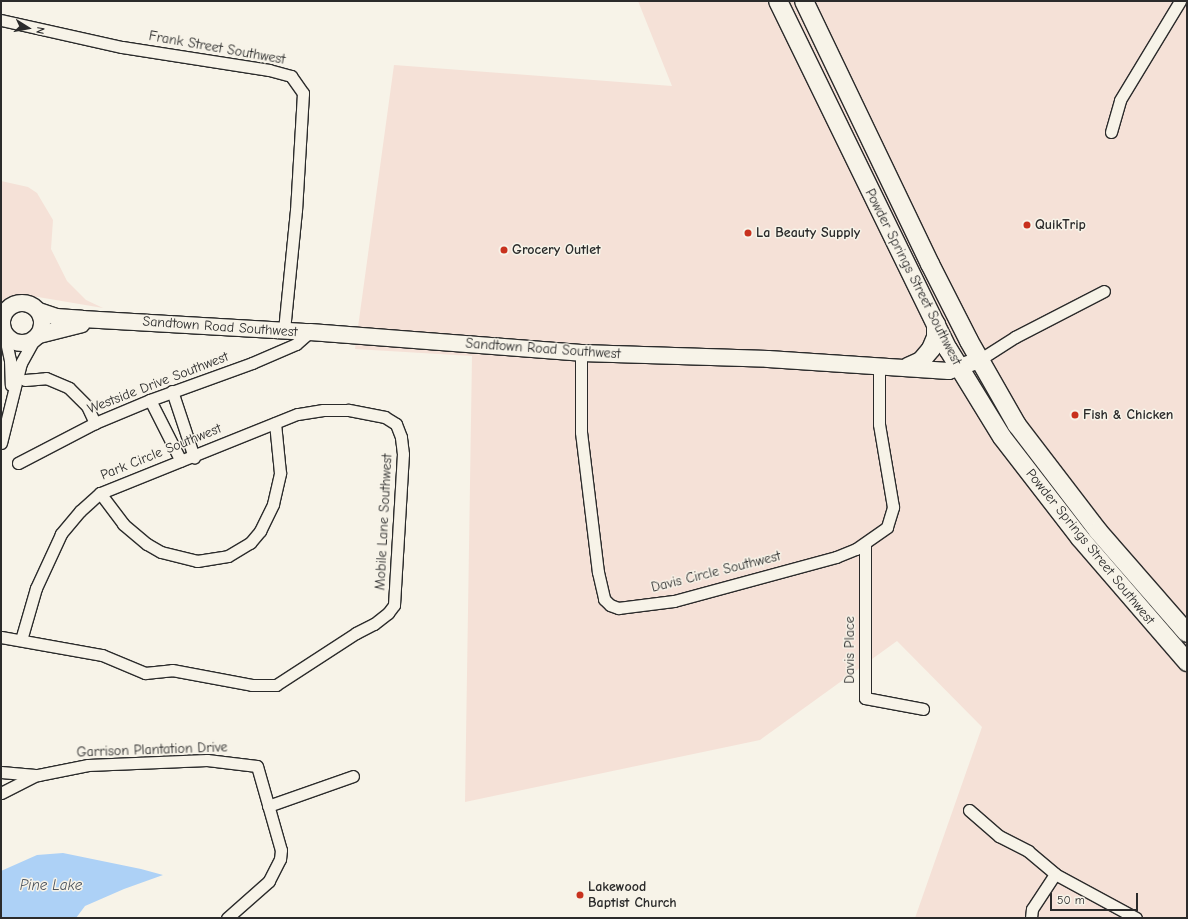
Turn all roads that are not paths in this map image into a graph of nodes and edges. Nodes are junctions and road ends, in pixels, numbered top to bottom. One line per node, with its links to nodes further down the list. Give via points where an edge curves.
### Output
1 (778, 1): 10 (main road, Powder Springs Street Southwest)
2 (804, 1): 16 (main road, Powder Springs Street Southwest)
3 (1180, 1): 5 (street, via 1120,100)
4 (1, 20): 12 (street, Frank Street Southwest, via 122,47 269,70 291,76 303,93 295,225)
5 (1111, 132)
6 (1104, 292): 16 (street, via 1015,337)
7 (4, 309): 8 (street, via 22,303 29,304); 11 (street)
8 (39, 311): 9 (street, Sandtown Road Southwest, via 56,317); 14 (street, via 43,323)
9 (105, 320): 12 (street, Sandtown Road Southwest); 14 (street, Sandtown Road Southwest)
10 (936, 324): 18 (main road, via 936,337 931,348 921,361); 19 (main road, Powder Springs Street Southwest)
11 (2, 328): 14 (street, via 14,342 21,344); 22 (street, via 10,360)
12 (284, 331): 13 (street, Sandtown Road Southwest)
13 (310, 332): 15 (street, Sandtown Road Southwest); 21 (street, Westside Drive Southwest, via 284,350)
14 (37, 337): 22 (street, via 21,363)
15 (581, 354): 17 (street, Sandtown Road Southwest, via 768,359); 32 (street, Davis Circle Southwest, via 581,432 598,572 604,599 610,605 635,607 674,601 836,558)
16 (979, 360): 19 (street, Sandtown Road Southwest); 33 (main road, Powder Springs Street Southwest, via 1017,425 1049,470)
17 (879, 366): 18 (street, Sandtown Road Southwest); 32 (street, Davis Circle Southwest, via 879,424 893,507 887,527)
18 (908, 367): 19 (street, Sandtown Road Southwest, via 949,371)
19 (960, 368): 36 (main road, Powder Springs Street Southwest, via 1002,437 1057,510)
20 (25, 380): 24 (street, via 46,378 69,388 87,406)
21 (172, 392): 23 (street, Westside Drive Southwest); 28 (street)
22 (11, 395): 27 (street)
23 (150, 400): 24 (street, Westside Drive Southwest); 29 (street)
24 (95, 423): 30 (street, Westside Drive Southwest)
25 (275, 423): 26 (street, Park Circle Southwest, via 296,414 348,410 385,417); 28 (street, Park Circle Southwest); 31 (street, via 280,473 273,504 255,537 228,556 197,561 161,552 123,524)
26 (396, 424): 35 (street, Mobile Lane Southwest, via 403,454 394,605 374,624 276,685 252,685 172,670 145,673 102,655)
27 (1, 443)
28 (194, 457): 29 (street, Park Circle Southwest)
29 (181, 461): 31 (street, Park Circle Southwest)
30 (18, 463)
31 (100, 493): 35 (street, Park Circle Southwest, via 80,511 61,534 36,588)
32 (865, 544): 37 (street, Davis Place, via 865,698)
33 (1187, 633)
34 (1, 637): 35 (street, Mobile Lane Southwest)
35 (21, 640)
36 (1187, 662)
37 (922, 709)
38 (1, 772): 39 (street, Garrison Plantation Drive)
39 (38, 775): 41 (street, Garrison Plantation Drive); 42 (street, Garrison Plantation Drive, via 88,765 207,760 248,764 257,766 260,772)
40 (353, 776): 42 (street)
41 (1, 793)
42 (268, 806): 45 (street, Garrison Plantation Drive, via 281,850 280,859 269,881)
43 (969, 810): 44 (street, via 998,836 1028,851)
44 (1055, 874): 46 (street, via 1032,909); 47 (street)
45 (227, 918)
46 (1032, 918)
47 (1136, 918)

